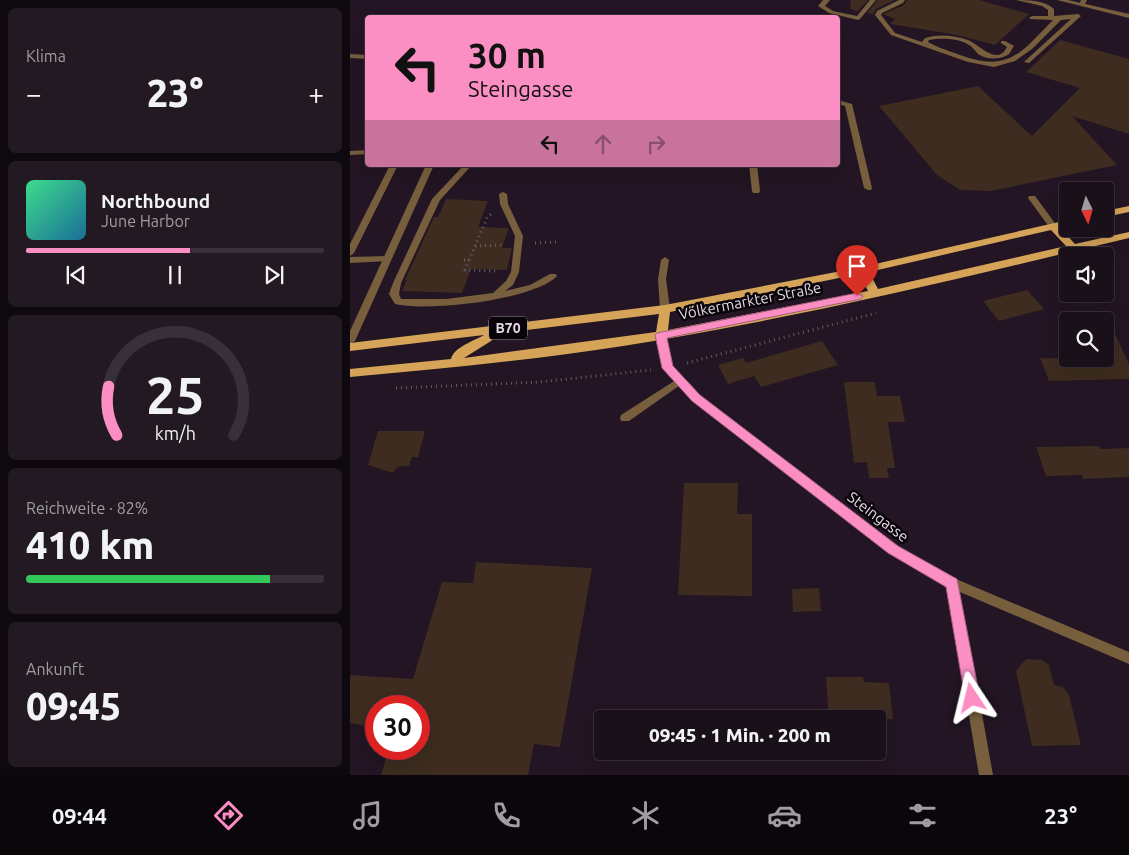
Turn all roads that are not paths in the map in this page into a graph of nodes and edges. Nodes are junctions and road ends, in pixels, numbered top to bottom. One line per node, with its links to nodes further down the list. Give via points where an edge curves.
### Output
1 (827, 0): 2 (street, via 821,6 831,12 858,18)
2 (873, 0)
3 (902, 0): 12 (street, via 878,15 893,34)
4 (1019, 0): 8 (street, via 1044,5 1051,10)
5 (1060, 0): 6 (street)
6 (1083, 2): 7 (street)
7 (1129, 16)
8 (1051, 17): 9 (street); 10 (street)
9 (1032, 18)
10 (1059, 18): 14 (street, via 1016,57 1004,63 993,65); 17 (street, via 1078,16)
11 (1003, 42): 13 (street, via 1012,46 1011,50 997,57 988,56)
12 (931, 47): 13 (street, via 924,42 936,36 972,44); 14 (street)
13 (978, 49): 14 (street, via 968,56)
14 (955, 55)
15 (365, 57): 16 (street)
16 (351, 58)
17 (1027, 62)
18 (840, 102): 25 (street, via 848,104)
19 (365, 152): 20 (street)
20 (350, 153)
21 (393, 167): 37 (street)
22 (429, 167): 38 (street)
23 (466, 167): 44 (street, via 436,199 394,294 398,302 411,304)
24 (753, 167): 26 (street)
25 (868, 188)
26 (756, 191)
27 (503, 194): 44 (street, via 504,204 519,236 515,272 510,283)
28 (1032, 198): 32 (street)
29 (1129, 209): 30 (main road)
30 (1114, 212)
31 (1059, 225): 32 (main road, Völkermarkter Straße / B70)
32 (1053, 226): 34 (main road); 41 (main road, Völkermarkter Straße / B70)
33 (1129, 235): 35 (main road, Völkermarkter Straße / B70)
34 (1072, 247)
35 (1077, 247)
36 (1059, 251): 43 (main road, Völkermarkter Straße / B70)
37 (350, 253)
38 (387, 259): 39 (street); 48 (street)
39 (350, 260)
40 (665, 260): 45 (street, via 662,279)
41 (862, 270): 43 (main road); 45 (main road, Völkermarkter Straße / B70)
42 (553, 276): 44 (street, via 532,287)
43 (875, 292): 47 (main road, Völkermarkter Straße / B70)
44 (494, 295)
45 (665, 308): 46 (main road, Völkermarkter Straße / B70); 47 (main road, Völkermarkter Straße)
46 (497, 330): 49 (main road, Völkermarkter Straße / B70); 50 (main road, Völkermarkter Straße, via 487,341 466,349 457,357)
47 (661, 335): 50 (main road, Völkermarkter Straße / B70); 52 (street, Steingasse, via 667,368)
48 (350, 341)
49 (350, 347)
50 (457, 363): 51 (main road, Völkermarkter Straße / B70)
51 (350, 372)
52 (680, 381): 53 (street); 54 (street, Steingasse, via 696,398 893,550)
53 (624, 418)
54 (952, 583): 55 (street, Steingasse); 56 (street)
55 (1129, 658)
56 (986, 775)

